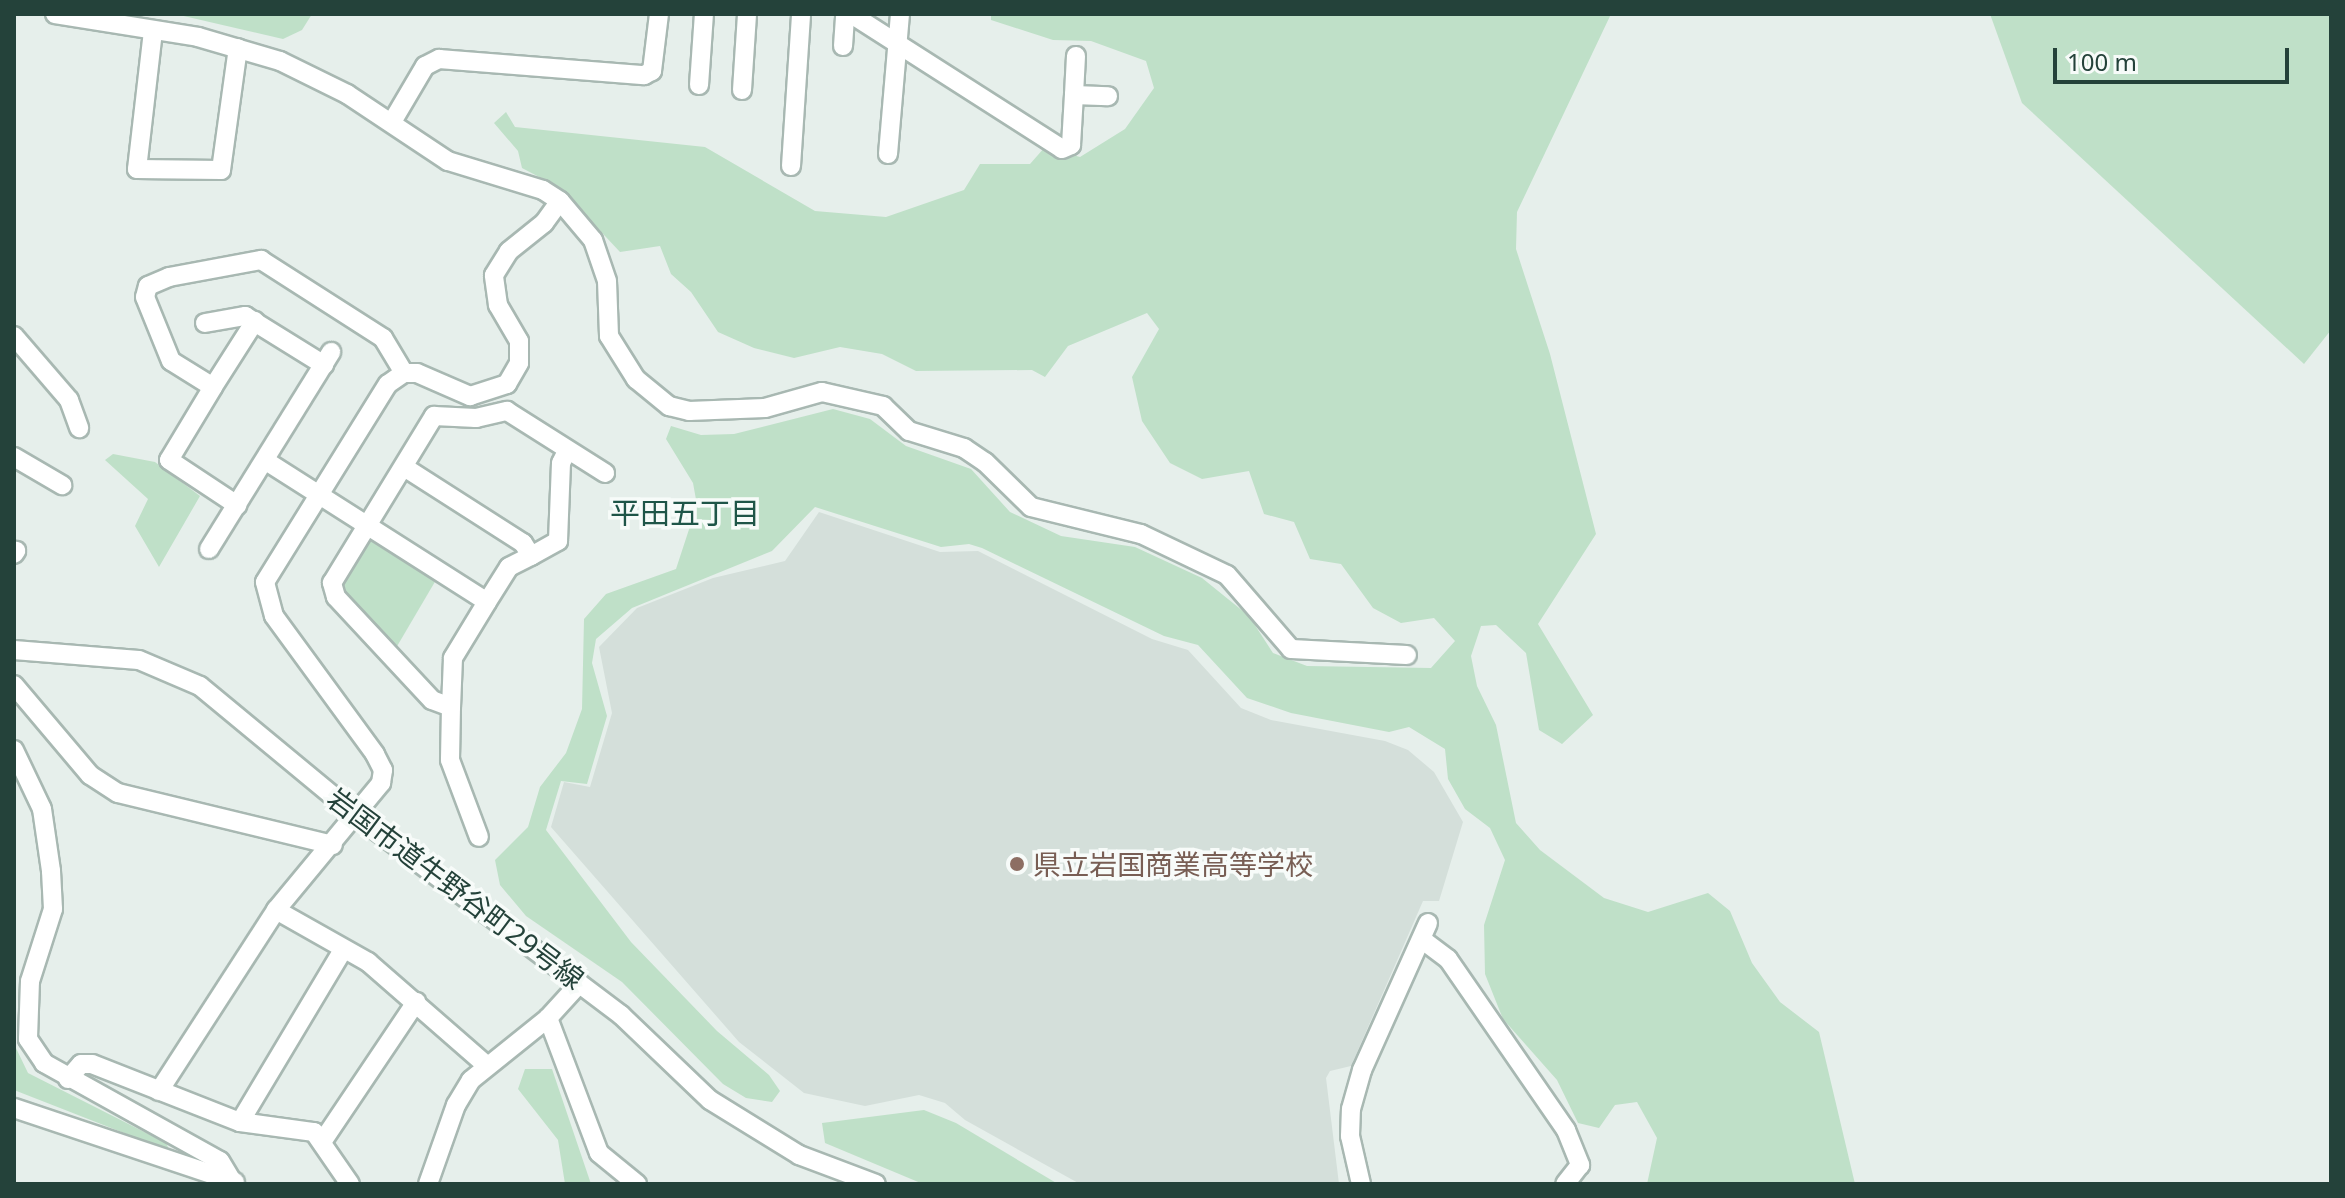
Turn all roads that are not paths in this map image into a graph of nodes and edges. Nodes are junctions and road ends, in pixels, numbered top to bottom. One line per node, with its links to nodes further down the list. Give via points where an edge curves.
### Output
1 (55, 14): 8 (street)
2 (659, 14): 17 (street, via 652,71 644,75 439,59 425,66)
3 (704, 14): 13 (street)
4 (747, 14): 14 (street)
5 (801, 14): 19 (street)
6 (848, 14): 9 (street); 10 (street)
7 (900, 14): 10 (street)
8 (153, 31): 11 (street); 11 (street, via 137,169 221,170)
9 (843, 46)
10 (898, 46): 15 (street, via 1062,149 1071,145); 18 (street)
11 (238, 48): 17 (street, via 280,61)
12 (1076, 56): 15 (street)
13 (699, 85)
14 (742, 90)
15 (1074, 95): 16 (street)
16 (1108, 96)
17 (392, 122): 20 (street, via 448,161 524,180)
18 (888, 154)
19 (791, 166)
20 (560, 201): 24 (street, via 544,223 509,251 494,275 498,305 519,341 519,363 507,384 470,396 417,373); 40 (street, via 581,222 600,258 607,281 609,336 636,379 669,406 689,411 765,408 822,392 883,406 909,431 964,448 985,462 1031,507 1141,534 1227,575 1291,649)
21 (255, 321): 22 (street, via 245,316); 25 (street); 29 (street, via 328,358)
22 (205, 323)
23 (14, 336): 26 (street, via 69,400)
24 (404, 373): 25 (street, via 383,338 261,260 250,259 148,286 145,297 171,361); 33 (street, via 388,384)
25 (213, 387): 34 (street, via 169,460)
26 (79, 428)
27 (567, 451): 30 (street, via 507,411 476,418 449,413 434,416); 31 (street); 37 (street, via 561,463 558,541)
28 (14, 457): 32 (street)
29 (266, 461): 33 (street); 34 (street)
30 (404, 467): 35 (street); 37 (street, via 523,543)
31 (605, 473)
32 (62, 485)
33 (318, 495): 35 (street); 44 (street, via 271,570 266,596 274,616 383,770 375,795)
34 (237, 505): 36 (street)
35 (367, 526): 38 (street); 42 (street, via 332,583 336,597 432,700)
36 (209, 549)
37 (531, 556): 38 (street, via 509,567)
38 (487, 602): 42 (street, via 453,658)
39 (14, 650): 44 (street, 岩国市道牛野谷町29号線, via 139,660 172,671 233,710)
40 (1407, 655)
41 (14, 685): 46 (street, via 90,775 118,793)
42 (451, 707): 45 (street, via 450,760)
43 (14, 750): 53 (street, via 42,809 53,909 30,981 28,1039 44,1063)
44 (357, 816): 46 (street); 49 (street, 岩国市道牛野谷町29号線)
45 (479, 837)
46 (333, 845): 47 (street)
47 (276, 910): 48 (street); 54 (street)
48 (343, 950): 50 (street, via 368,962); 56 (street)
49 (580, 983): 51 (street); 62 (street, 岩国市道牛野谷町29号線, via 710,1100 748,1127 799,1155)
50 (416, 1002): 52 (street); 57 (street)
51 (548, 1018): 52 (street); 61 (street, via 599,1153)
52 (485, 1064): 60 (street, via 456,1105)
53 (68, 1079): 54 (street, via 81,1064 92,1064); 58 (street, via 220,1161)
54 (159, 1091): 56 (street)
55 (14, 1108): 58 (street)
56 (240, 1122): 57 (street, via 301,1128)
57 (322, 1142): 59 (street)
58 (237, 1182)
59 (350, 1184)
60 (428, 1184)
61 (637, 1184)
62 (876, 1184)
63 (1361, 1184): 64 (street, via 1350,1136 1351,1109 1362,1070 1426,932 1566,1130 1580,1165)
64 (1565, 1184)

